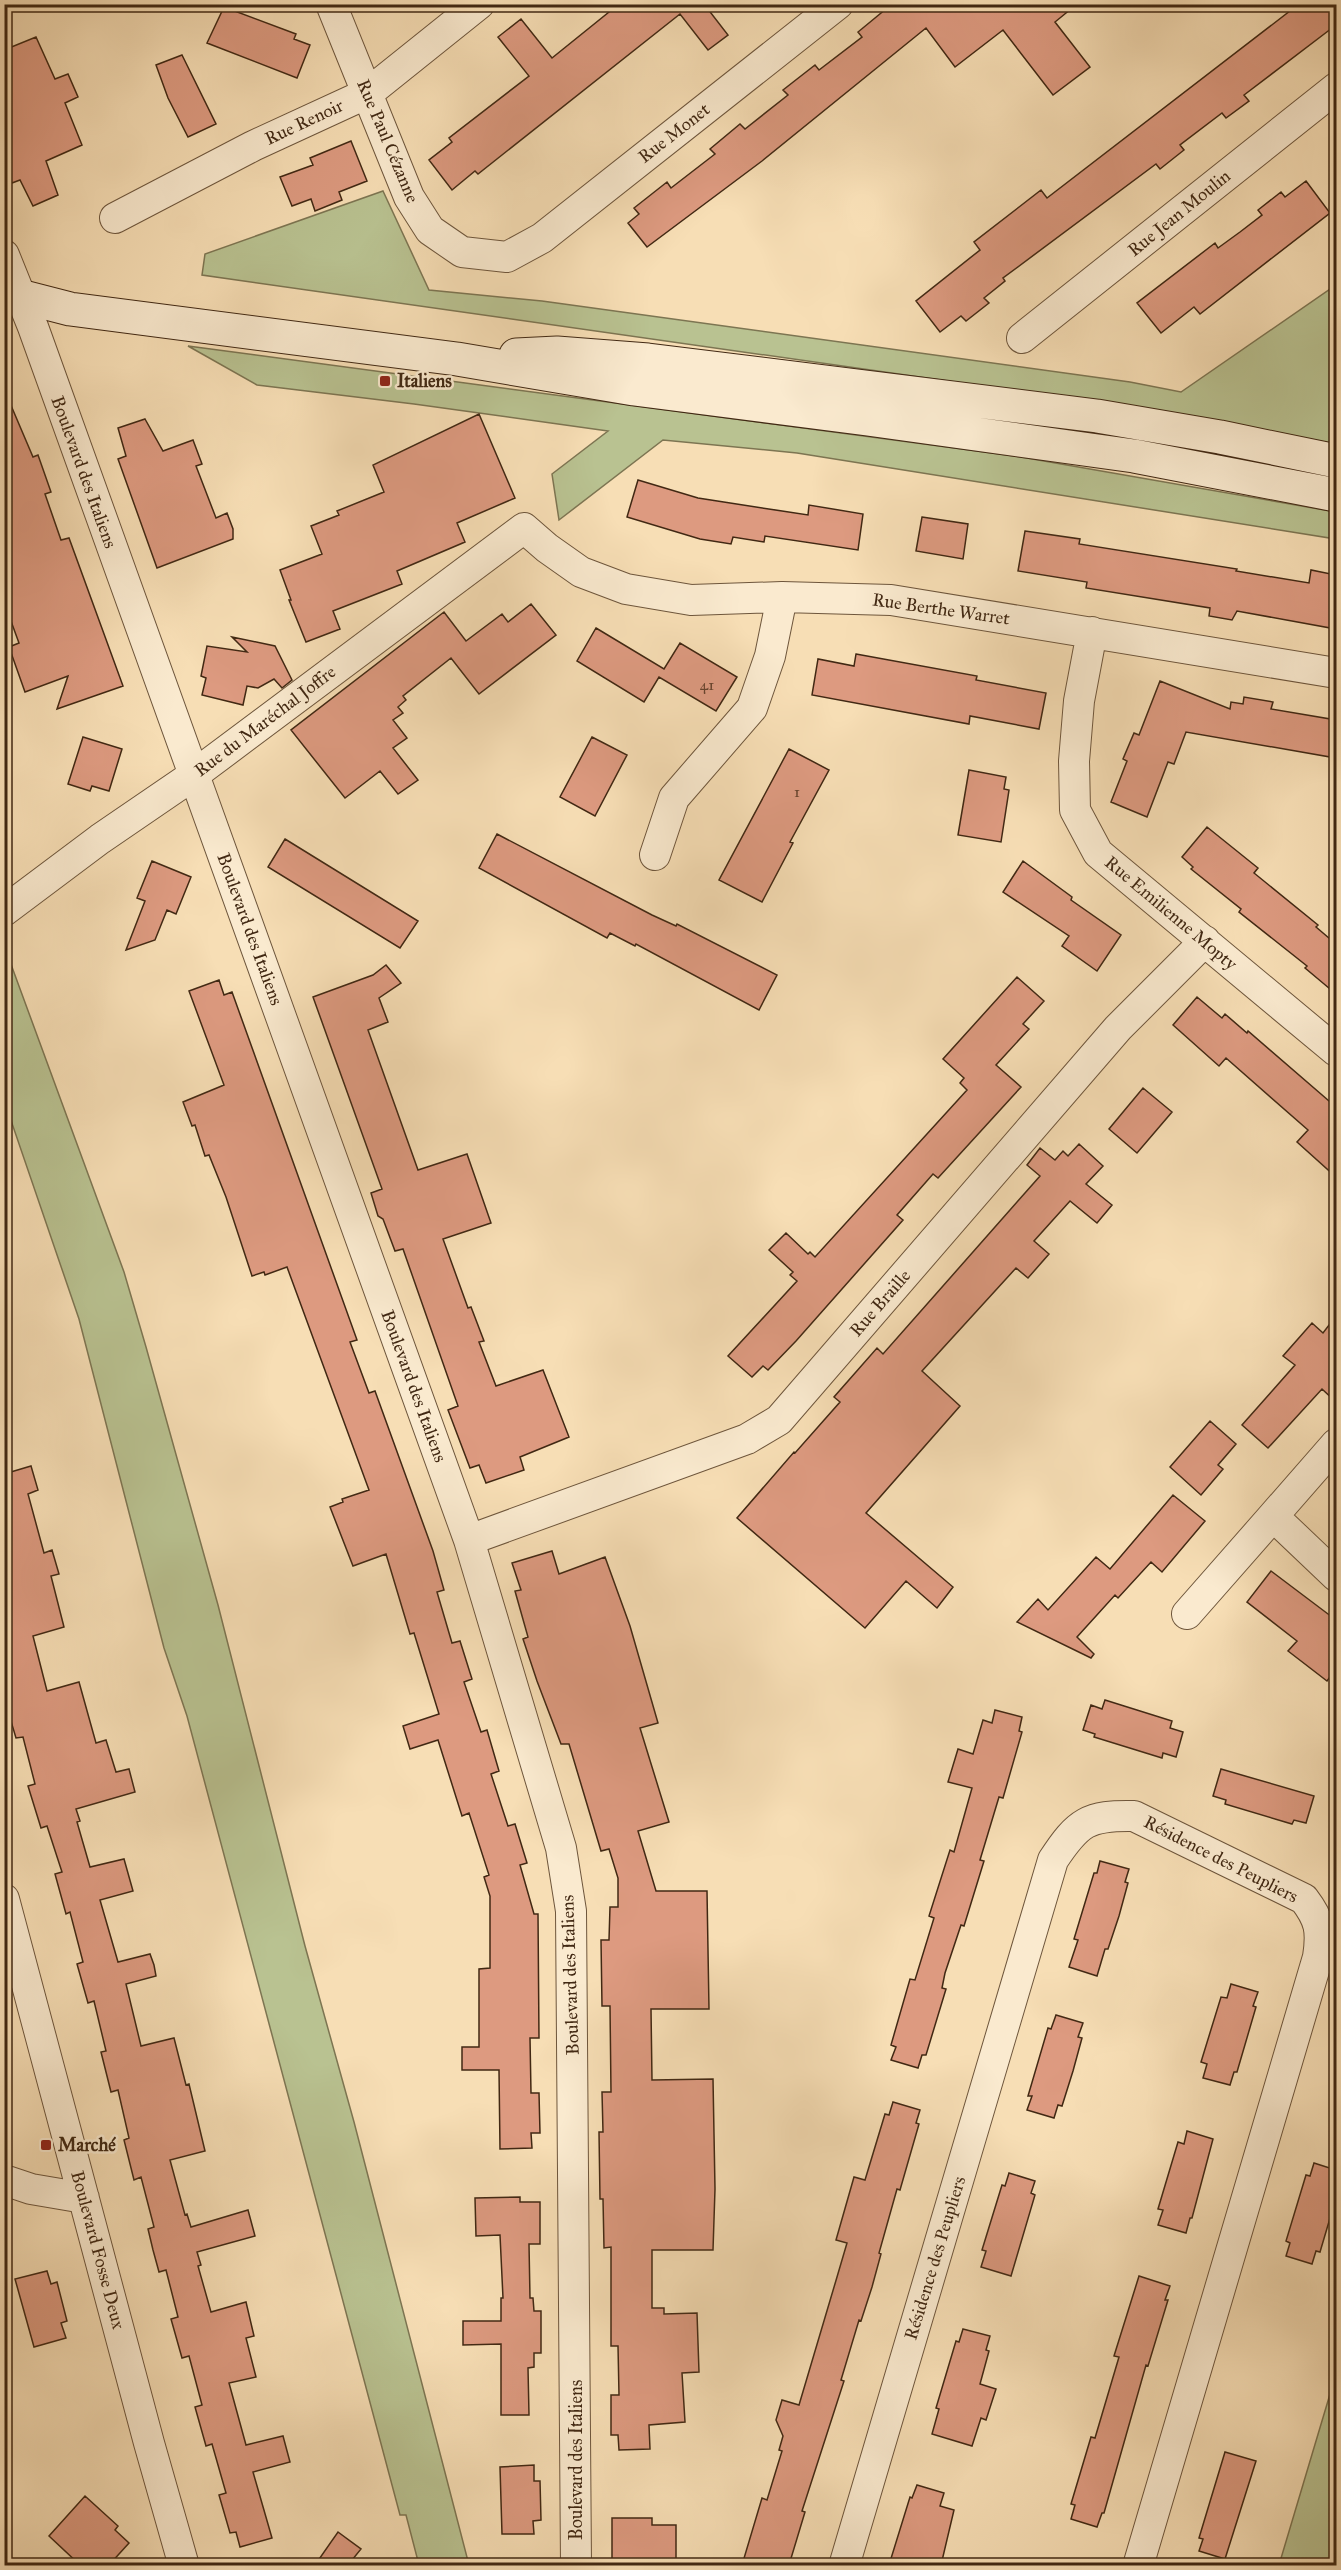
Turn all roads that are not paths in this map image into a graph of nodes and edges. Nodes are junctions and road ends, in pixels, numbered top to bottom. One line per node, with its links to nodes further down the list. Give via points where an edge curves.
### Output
1 (332, 4): 5 (street, Rue Paul Cézanne)
2 (479, 4): 5 (street, Rue Renoir)
3 (838, 4): 8 (street, Rue Monet, via 542,238)
4 (1336, 88): 10 (street, Rue Jean Moulin)
5 (368, 93): 6 (street, Rue Renoir, via 253,146); 8 (street, Rue Paul Cézanne, via 409,197 430,230 462,252)
6 (116, 218)
7 (4, 255): 9 (street, Boulevard des Italiens)
8 (507, 256)
9 (13, 294): 11 (main road, via 82,310); 18 (street, Boulevard des Italiens)
10 (1022, 338)
11 (457, 359): 12 (main road, via 557,353 648,360 1097,416); 13 (main road, via 634,389 1134,456)
12 (1336, 461)
13 (1336, 495)
14 (524, 528): 15 (street, Rue Berthe Warret, via 581,572 626,589 691,600); 18 (street, Rue du Maréchal Joffre)
15 (782, 597): 16 (street, Rue Berthe Warret, via 891,600); 19 (street, via 770,656 752,708 674,798)
16 (1092, 632): 17 (street, Rue Berthe Warret); 21 (street, Rue Emilienne Mopty, via 1076,731 1075,810 1098,853)
17 (1336, 674)
18 (195, 774): 20 (street, Rue du Maréchal Joffre); 25 (street, Boulevard des Italiens)
19 (655, 855)
20 (4, 911)
21 (1205, 941): 22 (street, Rue Emilienne Mopty); 25 (street, Rue Braille, via 1118,1028 779,1419 747,1439)
22 (1336, 1051)
23 (1336, 1444): 24 (street)
24 (1273, 1516): 26 (street); 27 (street)
25 (469, 1540): 33 (street, Boulevard des Italiens, via 561,1848 571,1911)
26 (1336, 1576)
27 (1187, 1614)
28 (4, 1899): 29 (street, Boulevard Fosse Deux)
29 (13, 1961): 31 (street, Boulevard Fosse Deux)
30 (4, 2180): 31 (street)
31 (84, 2198): 32 (street, Boulevard Fosse Deux)
32 (184, 2565)
33 (576, 2565)
34 (844, 2565): 35 (street, Résidence des Peupliers, via 1053,1860 1069,1836 1087,1822 1107,1816 1134,1816 1304,1899 1316,1915 1321,1936)
35 (1138, 2565)

